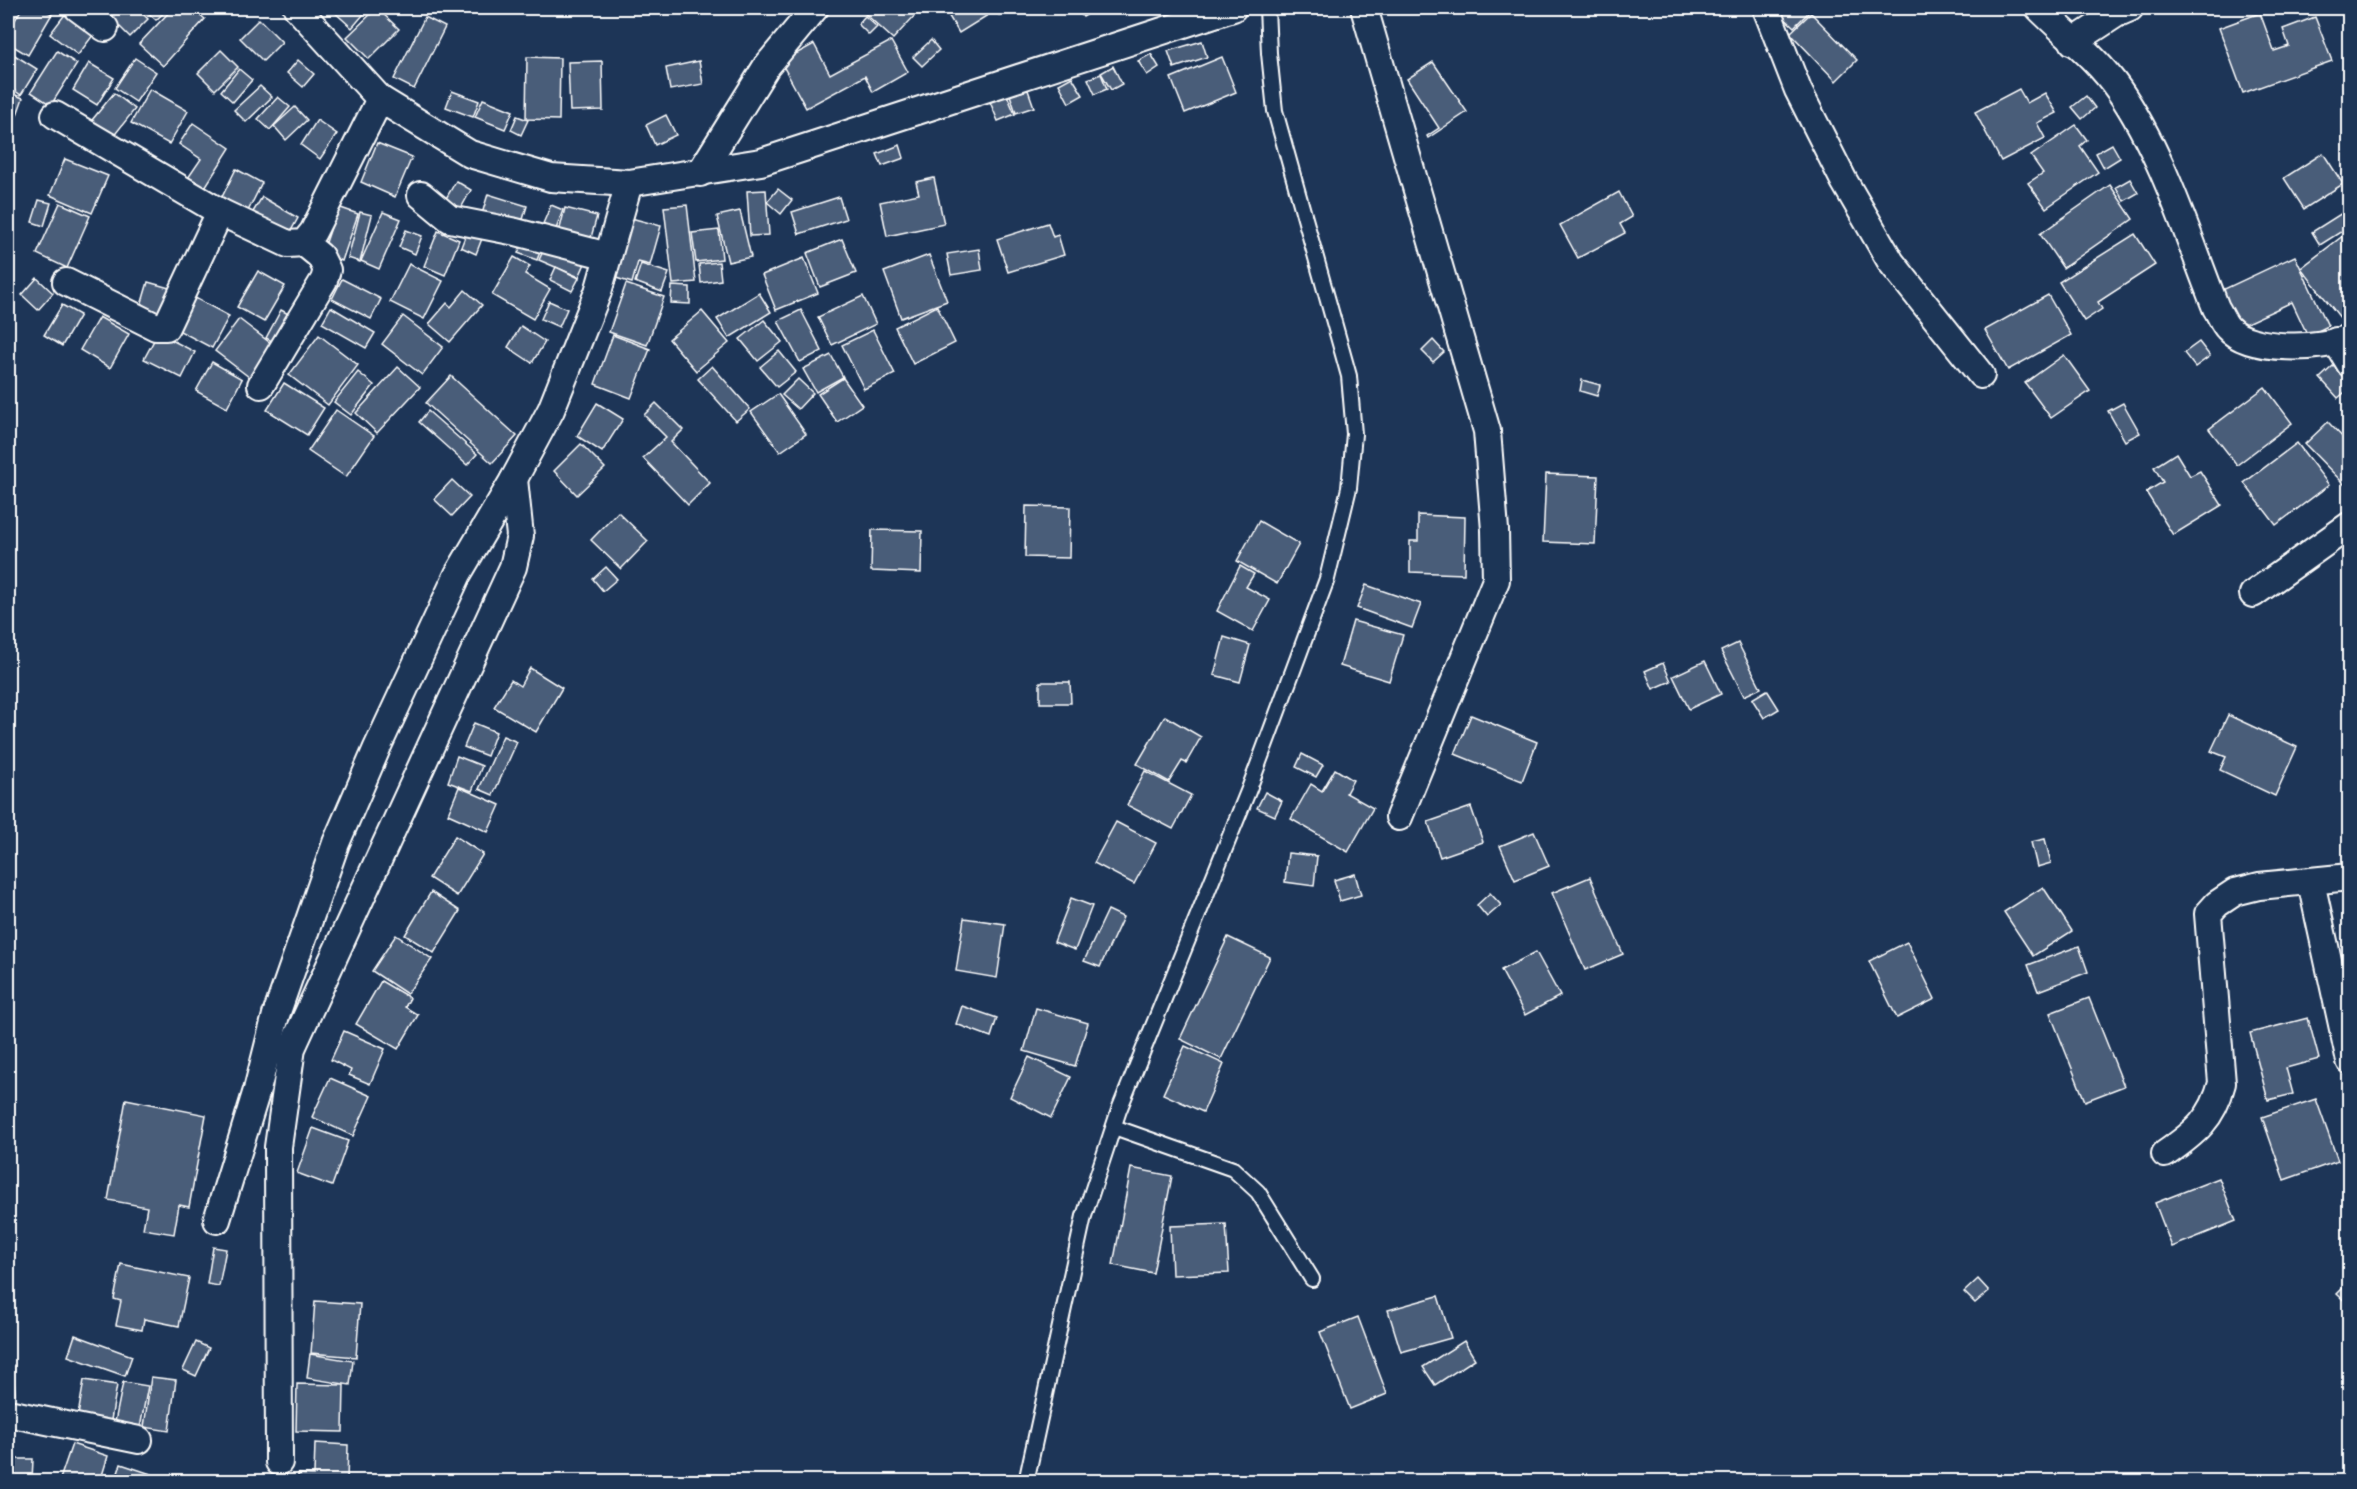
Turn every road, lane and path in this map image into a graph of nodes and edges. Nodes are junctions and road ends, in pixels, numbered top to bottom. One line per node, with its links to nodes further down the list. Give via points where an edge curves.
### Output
1 (78, 8): 10 (street)
2 (297, 8): 12 (street)
3 (815, 8): 14 (street, via 766,67)
4 (1233, 8): 14 (street, via 761,162)
5 (1267, 8): 32 (lane, via 1275,111 1349,376 1354,434 1349,488 1323,590 1249,789)
6 (1364, 8): 28 (street, via 1487,431 1495,530 1496,580)
7 (1766, 8): 23 (street, via 1798,90 1891,262)
8 (2039, 8): 11 (street)
9 (2130, 8): 11 (street)
10 (105, 28)
11 (2073, 42): 21 (street, via 2091,56 2118,88 2150,142 2216,308 2228,328 2242,338 2266,345 2323,344)
12 (380, 99): 15 (street, via 470,154 551,178); 18 (street, via 313,231)
13 (55, 115): 17 (street)
14 (700, 173): 15 (street)
15 (629, 183): 19 (street)
16 (421, 195): 19 (street, via 450,219)
17 (220, 212): 18 (street, via 288,244); 20 (street, via 166,327 156,327)
18 (303, 243): 24 (street, via 320,256 327,270)
19 (608, 256): 25 (street, via 598,292 551,410)
20 (66, 282)
21 (2343, 339): 22 (street)
22 (2349, 364)
23 (1981, 375)
24 (261, 385)
25 (514, 479): 34 (street, via 458,574 336,843 276,1015); 38 (street, via 520,536 513,567 292,1048 278,1147)
26 (2349, 525): 27 (street)
27 (2253, 594)
28 (1399, 817)
29 (2349, 877): 30 (street)
30 (2311, 882): 31 (street); 33 (street, via 2235,892 2208,914 2222,1083 2218,1102 2209,1117)
31 (2349, 1061)
32 (1114, 1127): 35 (lane, via 1233,1168 1258,1192); 39 (lane, via 1084,1216)
33 (2165, 1154)
34 (217, 1220)
35 (1312, 1279)
36 (8, 1413): 37 (street)
37 (139, 1440)
38 (279, 1462)
39 (1026, 1482)

